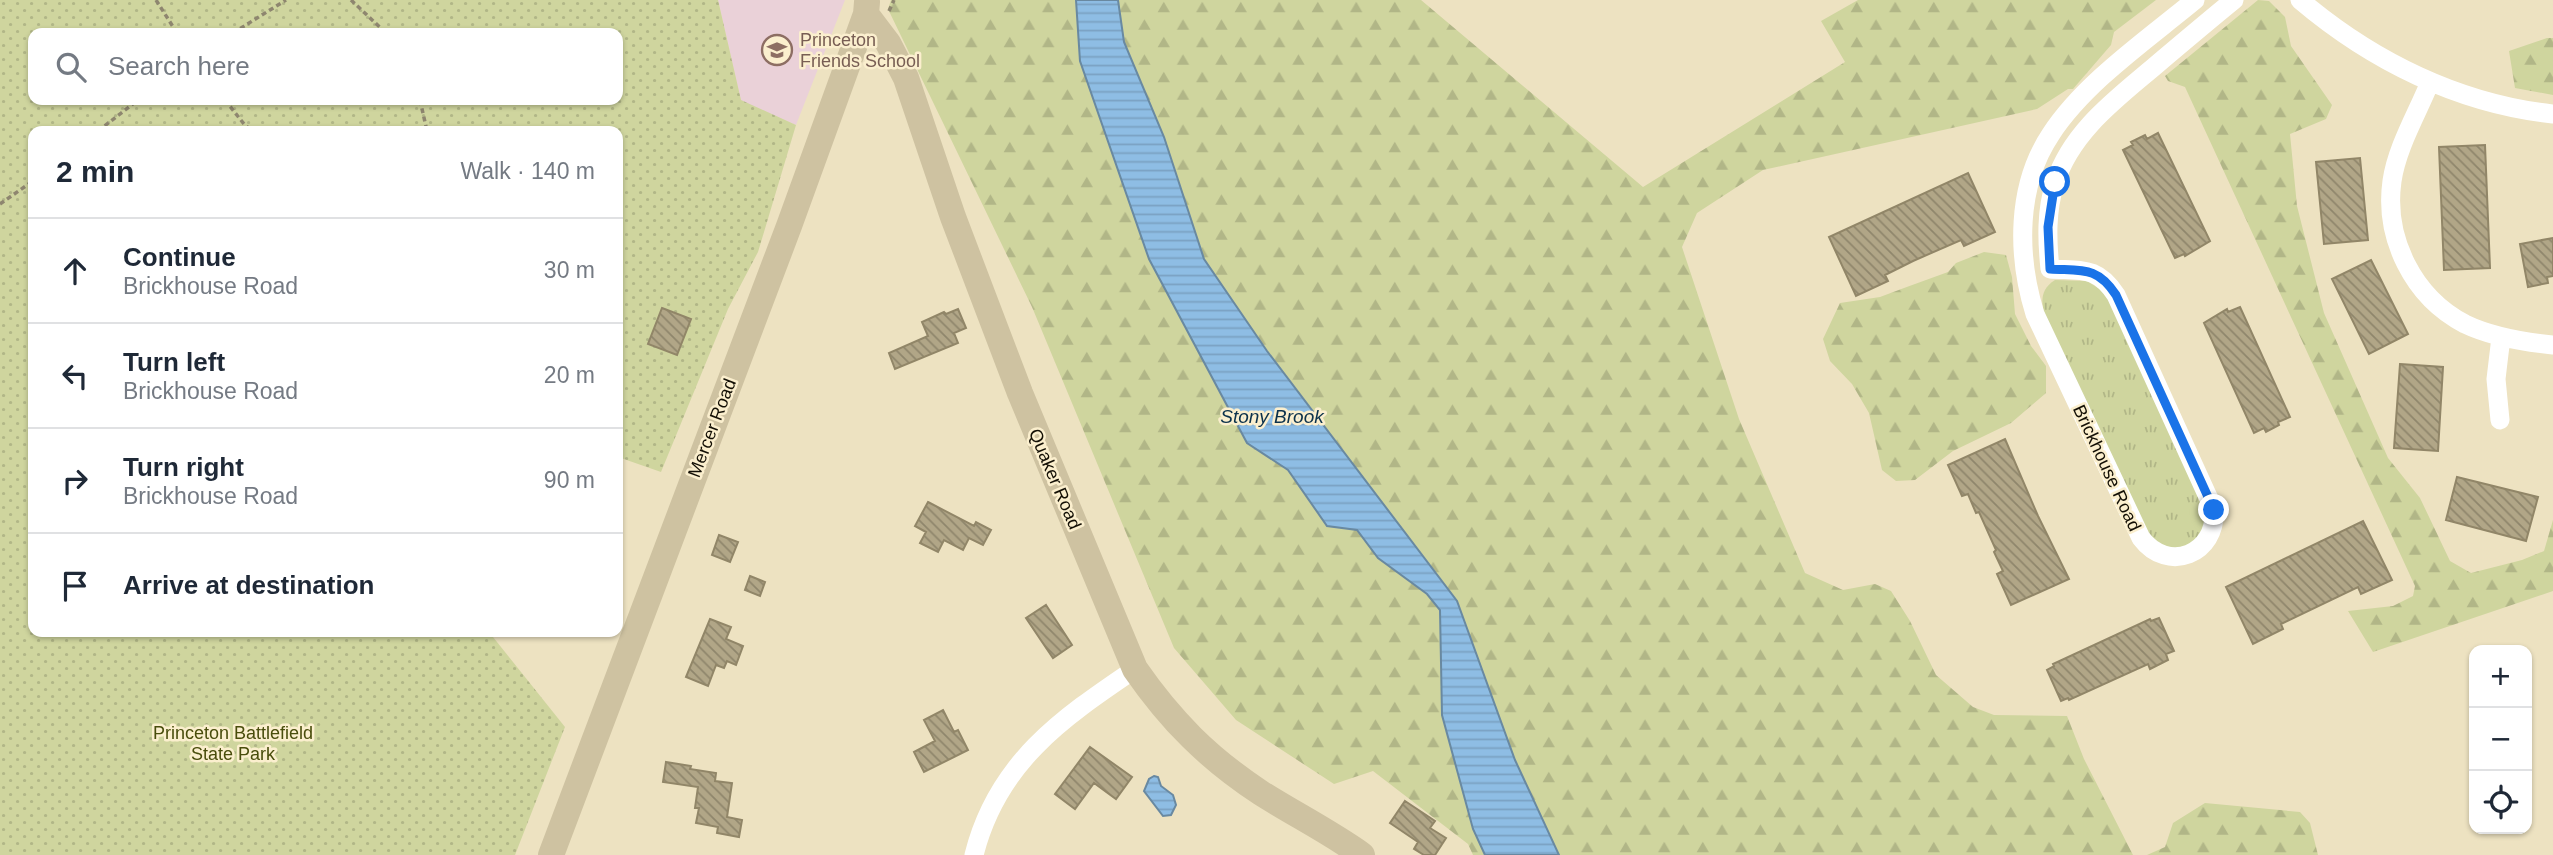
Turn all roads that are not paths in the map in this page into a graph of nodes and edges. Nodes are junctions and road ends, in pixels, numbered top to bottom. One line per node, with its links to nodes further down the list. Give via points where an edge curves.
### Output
1 (2195, 0): 7 (street, Brickhouse Road, via 2076,103 2050,135)
2 (2234, 0): 8 (street, via 2109,104 2084,131)
3 (2301, 0): 5 (street, via 2353,41)
4 (867, 7): 14 (street, Quaker Road, via 906,78 1015,380); 15 (street, Mercer Road)
5 (2430, 82): 6 (street, via 2490,103); 11 (street, via 2392,178 2392,224 2399,250 2425,292 2443,309)
6 (2553, 114)
7 (2037, 161): 8 (street); 10 (street, Brickhouse Road, via 2025,207)
8 (2060, 170): 9 (street, via 2050,203)
9 (2050, 269): 10 (street, Brickhouse Road); 10 (street, Brickhouse Road, via 2095,274 2106,280 2116,295 2214,510 2213,531 2192,552 2167,556 2148,548 2141,538 2035,314)
10 (2026, 279)
11 (2501, 337): 12 (street); 13 (street, via 2496,379)
12 (2553, 345)
13 (2500, 419)
14 (1135, 669): 16 (street, via 1076,708 1024,756 990,810); 17 (street, Quaker Road, via 1161,706 1208,754)
15 (551, 855)
16 (974, 855)
17 (1362, 855)

